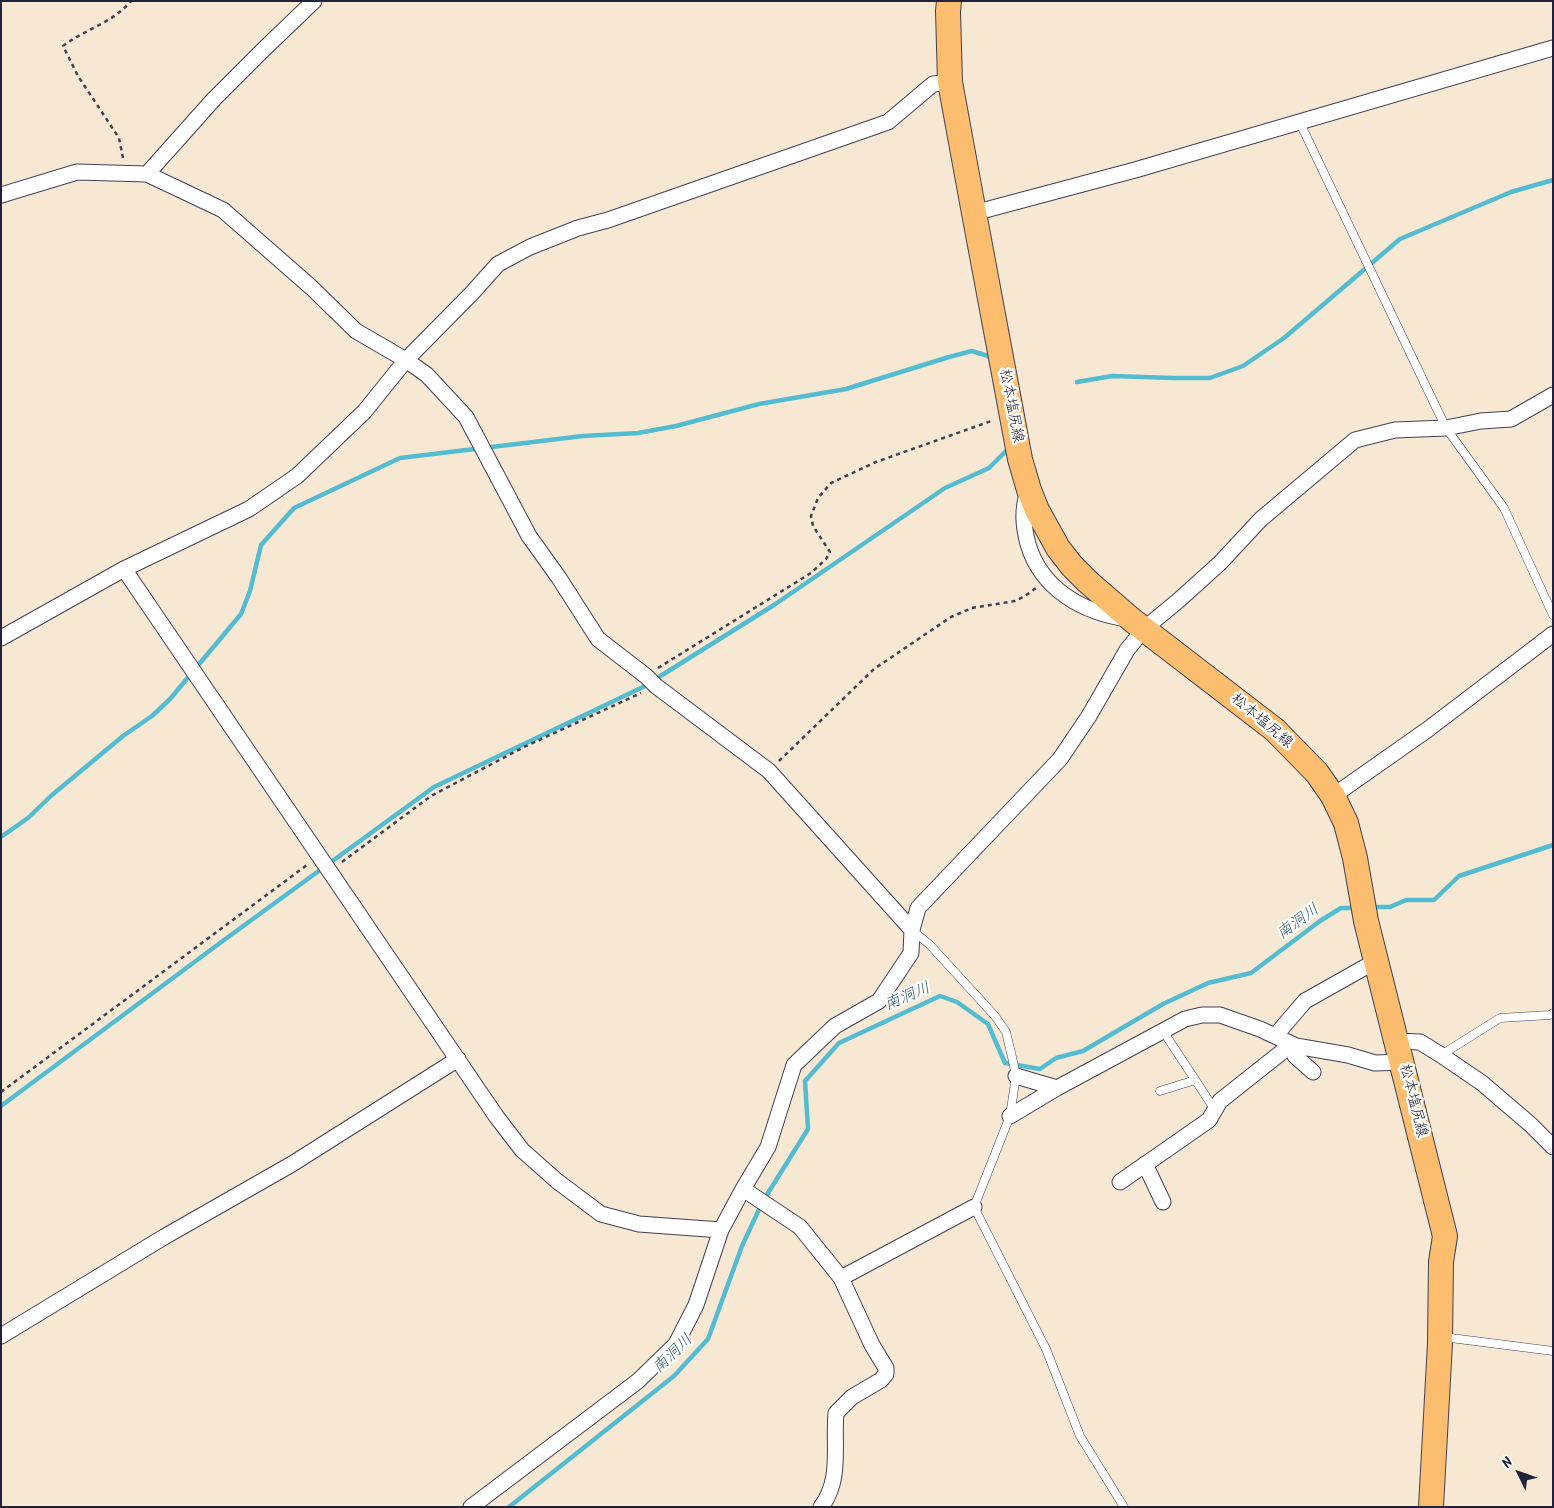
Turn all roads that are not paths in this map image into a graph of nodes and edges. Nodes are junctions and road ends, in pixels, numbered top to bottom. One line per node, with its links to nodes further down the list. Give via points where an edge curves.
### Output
1 (314, 1): 6 (street, via 221,92)
2 (949, 1): 4 (main road, 松本塩尻線)
3 (1553, 48): 5 (street)
4 (950, 82): 8 (main road, 松本塩尻線); 9 (street, via 933,84 888,122 578,228 513,255 498,264)
5 (1300, 123): 8 (street); 11 (lane)
6 (147, 174): 7 (street, via 76,172); 9 (street, via 224,210 356,331)
7 (2, 189)
8 (974, 213): 12 (main road, 松本塩尻線, via 1020,459)
9 (406, 360): 13 (street, via 364,412 297,476 249,509); 19 (street, via 427,375 466,417 529,536 598,639 768,771)
10 (1553, 395): 11 (street, via 1511,419)
11 (1446, 428): 14 (lane, via 1504,508); 15 (street, via 1395,430 1355,440 1261,519 1179,600)
12 (1029, 490): 15 (main road, 松本塩尻線, via 1046,528 1072,566); 15 (street, via 1023,514 1024,530 1034,561 1047,580 1075,602)
13 (124, 569): 17 (street); 27 (street)
14 (1553, 615)
15 (1138, 624): 18 (main road, 松本塩尻線, via 1275,730 1318,773); 19 (street, via 1127,650 1089,716 1060,759 918,908)
16 (1553, 634): 18 (street, via 1427,730)
17 (1, 638)
18 (1333, 796): 20 (main road, 松本塩尻線, via 1346,823)
19 (912, 930): 29 (lane, via 996,1016 1006,1032); 38 (street, via 911,953 879,1001 835,1026 794,1065 768,1147)
20 (1376, 961): 23 (street, via 1305,1001); 25 (main road, 松本塩尻線)
21 (1553, 1014): 26 (lane, via 1500,1018)
22 (1163, 1031): 23 (street, via 1185,1019 1202,1015 1220,1016); 30 (lane); 31 (street)
23 (1275, 1036): 24 (street)
24 (1292, 1044): 25 (street, via 1348,1054 1375,1063); 28 (street, via 1295,1056); 33 (street, via 1220,1101)
25 (1399, 1052): 26 (street, via 1420,1042); 44 (main road, 松本塩尻線, via 1445,1236 1441,1262)
26 (1442, 1055): 35 (street, via 1482,1083)
27 (458, 1059): 41 (street, via 522,1150 601,1214 638,1224); 43 (street, via 292,1164)
28 (1314, 1072)
29 (1016, 1076): 31 (street); 34 (lane)
30 (1195, 1080): 32 (lane); 33 (lane)
31 (1056, 1088): 34 (street)
32 (1160, 1092)
33 (1215, 1110): 36 (street, via 1209,1120)
34 (1010, 1116): 40 (lane)
35 (1553, 1147)
36 (1145, 1164): 37 (street); 39 (street)
37 (1120, 1182)
38 (743, 1189): 41 (street); 42 (street, via 800,1227)
39 (1163, 1202)
40 (974, 1207): 42 (street); 48 (lane, via 1046,1349 1080,1436)
41 (721, 1230): 46 (street, via 696,1305 676,1344 638,1382)
42 (841, 1278): 47 (street, via 872,1345 881,1357 886,1374 852,1397 836,1413 835,1476)
43 (1, 1336)
44 (1441, 1337): 45 (lane); 49 (main road, 松本塩尻線)
45 (1553, 1351)
46 (471, 1507)
47 (821, 1507)
48 (1124, 1507)
49 (1431, 1507)

